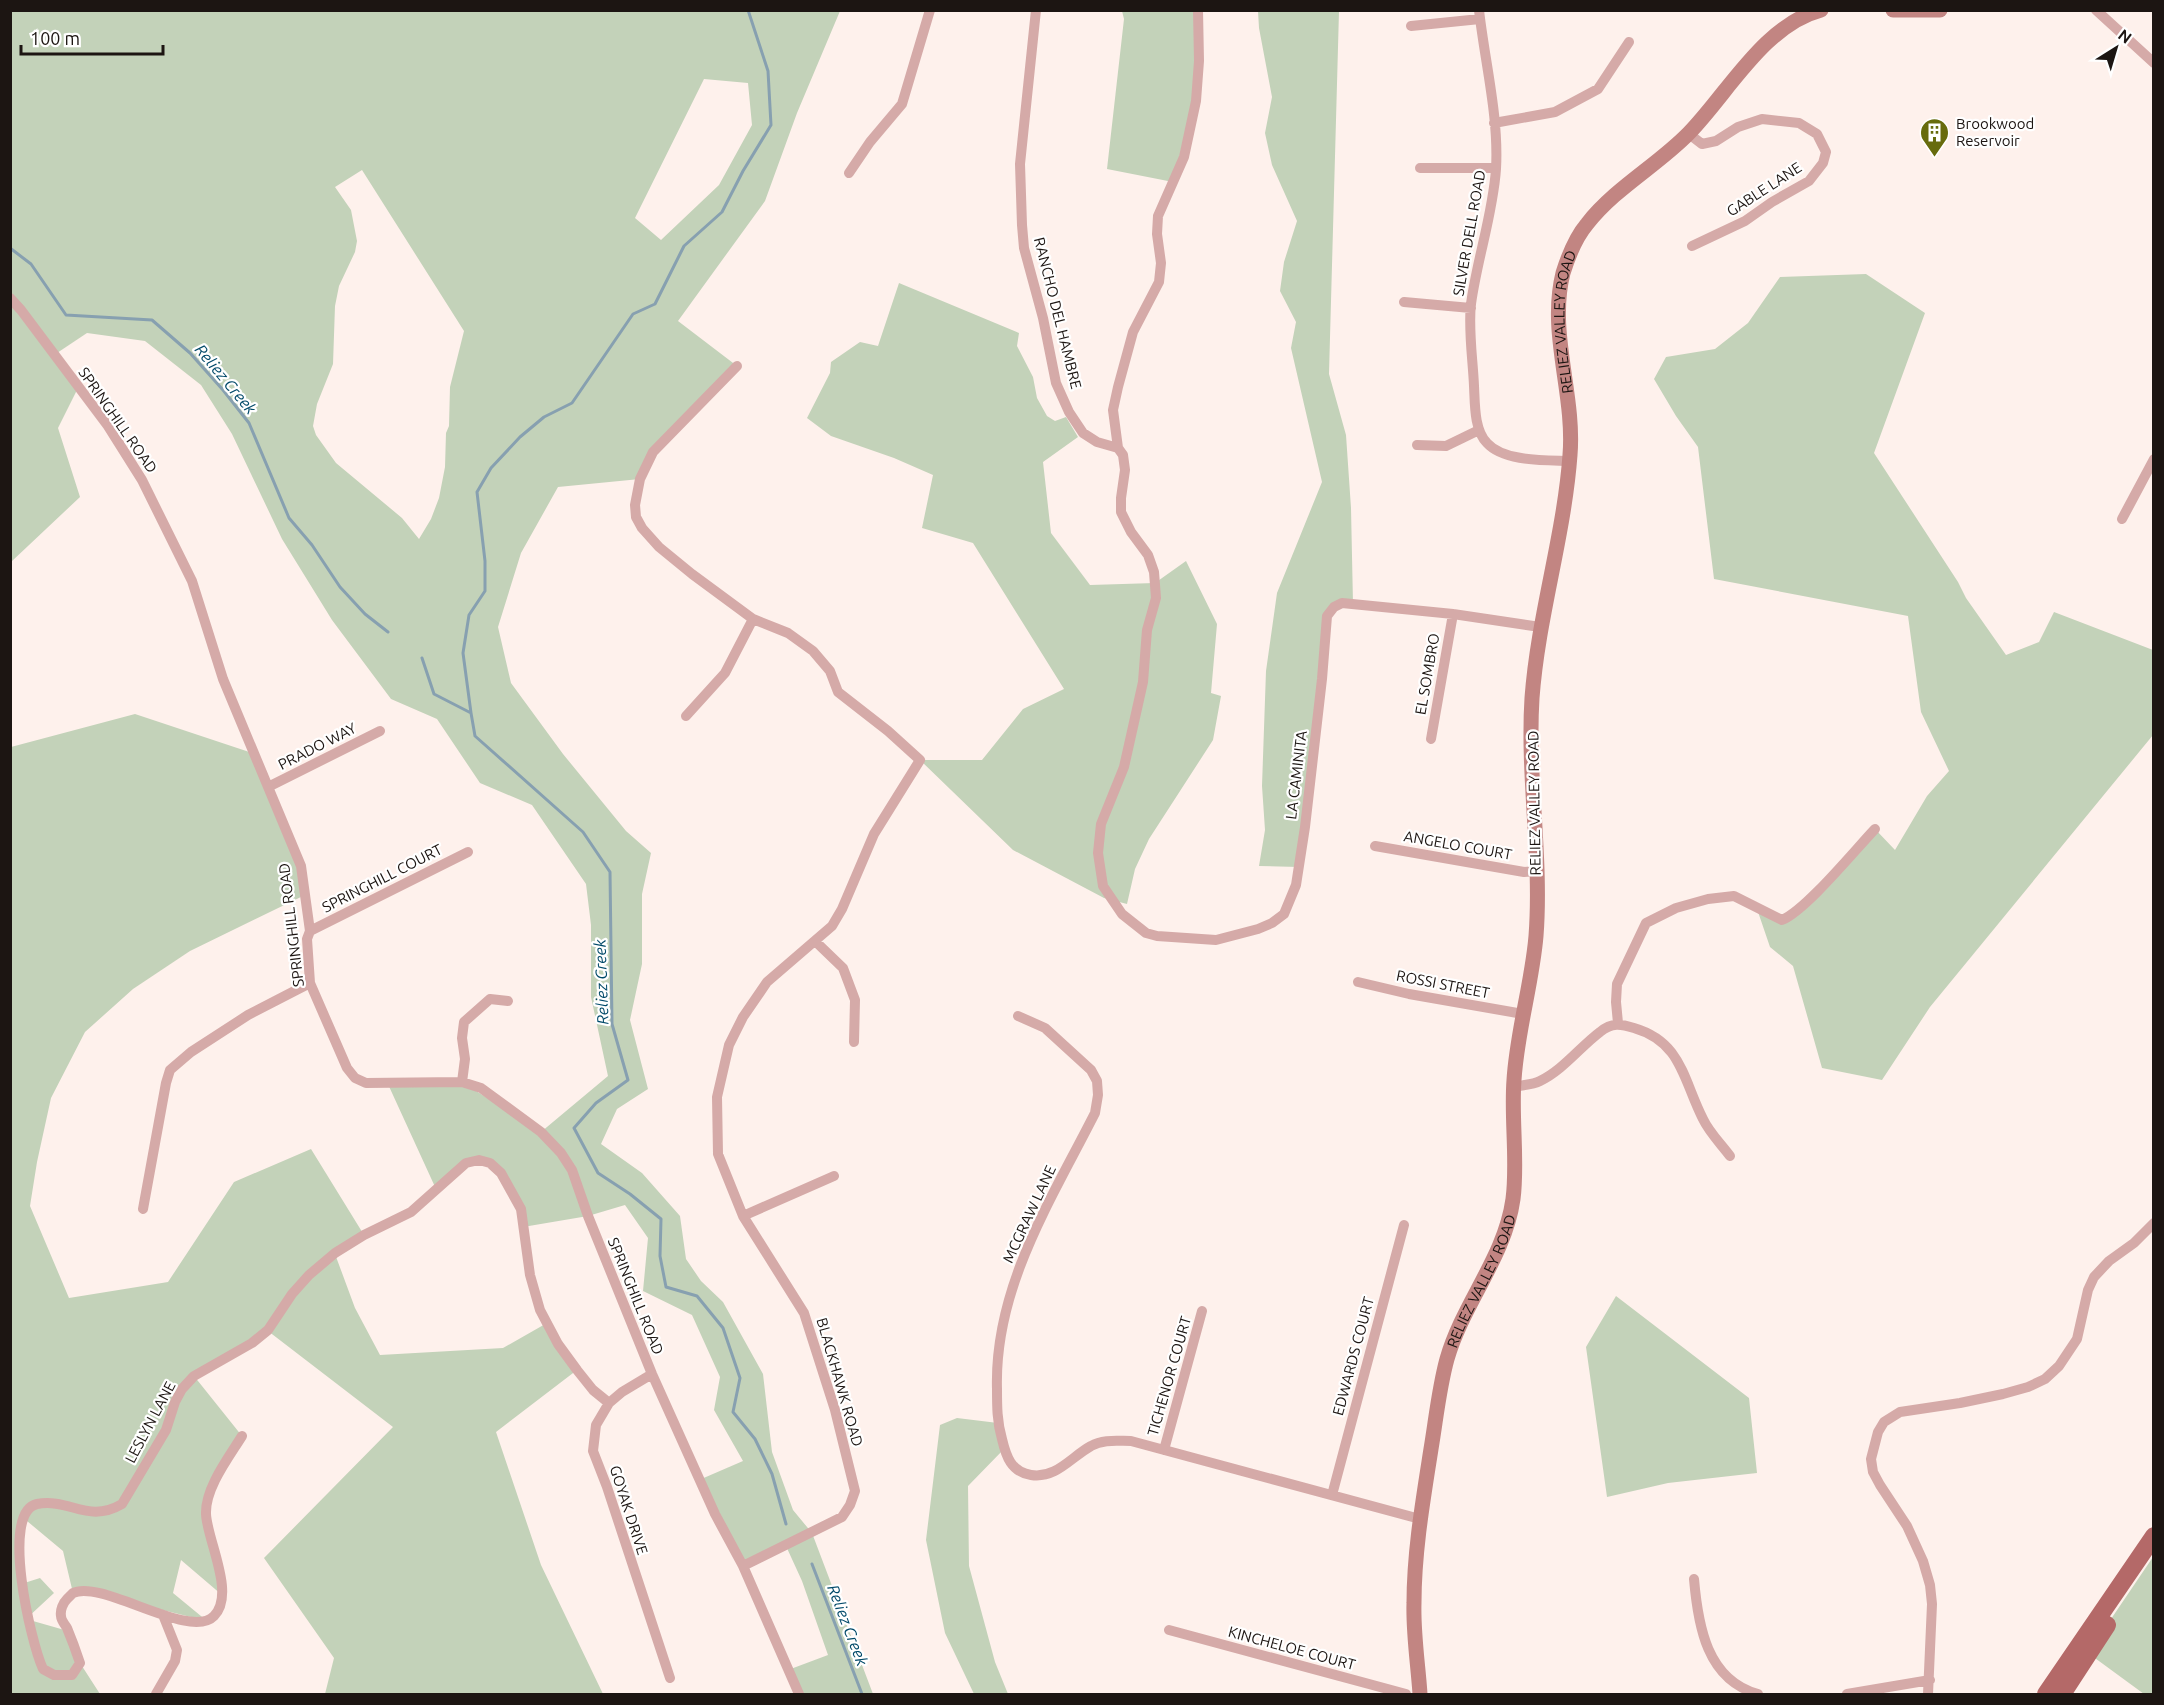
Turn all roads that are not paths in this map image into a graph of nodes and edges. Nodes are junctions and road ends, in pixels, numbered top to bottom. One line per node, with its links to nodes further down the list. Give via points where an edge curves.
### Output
1 (930, 10): 16 (street, via 902,104)
2 (1036, 10): 24 (street, RANCHO DEL HAMBRE, via 1020,164 1024,248 1056,383 1069,412 1083,433)
3 (1198, 10): 24 (street, via 1196,101 1184,158 1158,216 1159,282 1133,332 1118,387 1113,410)
4 (1821, 10): 13 (main road, RELIEZ VALLEY ROAD, via 1790,24 1757,53)
5 (1893, 10): 6 (main road)
6 (1940, 10)
7 (2096, 10): 11 (street)
8 (1480, 15): 9 (street); 12 (street, SILVER DELL ROAD)
9 (1411, 26)
10 (1629, 42): 12 (street, via 1598,89 1555,112)
11 (2151, 56)
12 (1494, 123): 15 (street, SILVER DELL ROAD)
13 (1689, 134): 17 (street, GABLE LANE, via 1702,144 1762,119 1799,123 1817,134 1826,152 1823,164 1809,181 1745,221); 26 (main road, RELIEZ VALLEY ROAD, via 1586,225 1563,272 1558,315 1570,411)
14 (1420, 168): 15 (street)
15 (1496, 168): 20 (street, SILVER DELL ROAD)
16 (849, 173)
17 (1692, 246)
18 (10, 298): 34 (street, SPRINGHILL ROAD, via 108,426 142,480 192,581 223,679)
19 (1404, 302): 20 (street)
20 (1471, 308): 22 (street, SILVER DELL ROAD)
21 (737, 366): 29 (street, via 653,452 640,479 635,505 642,528 659,548)
22 (1479, 430): 23 (street, via 1446,446); 26 (street, via 1487,444 1509,456)
23 (1417, 445)
24 (1118, 448): 28 (street, LA CAMINITA, via 1125,470 1121,512 1149,555 1156,598 1147,630 1143,682 1132,735 1101,824 1098,853 1103,886 1122,914 1146,933 1216,940 1258,929 1284,914 1296,885 1328,616 1334,607 1342,603)
25 (2154, 459): 27 (street)
26 (1570, 461): 30 (main road, RELIEZ VALLEY ROAD, via 1568,489)
27 (2122, 519)
28 (1453, 614): 30 (street, LA CAMINITA); 33 (street, EL SOMBRO)
29 (753, 619): 31 (street, via 725,673); 40 (street, BLACKHAWK ROAD, via 788,633 813,651 830,671 838,692 920,760 874,834 837,918)
30 (1540, 627): 38 (main road, RELIEZ VALLEY ROAD, via 1532,702)
31 (686, 716)
32 (380, 731): 34 (street, PRADO WAY)
33 (1431, 739)
34 (268, 788): 39 (street, SPRINGHILL ROAD, via 301,866)
35 (1875, 829): 46 (street, via 1804,904 1782,920 1734,896 1676,908 1646,923 1617,984)
36 (1375, 846): 38 (street, ANGELO COURT)
37 (468, 852): 39 (street, SPRINGHILL COURT)
38 (1536, 872): 44 (main road, RELIEZ VALLEY ROAD, via 1536,935)
39 (310, 932): 42 (street, SPRINGHILL ROAD)
40 (816, 942): 47 (street, via 843,968 855,1000); 53 (street, BLACKHAWK ROAD, via 767,982 729,1045 717,1097 718,1154)
41 (1358, 982): 44 (street, ROSSI STREET)
42 (310, 983): 48 (street, SPRINGHILL ROAD, via 355,1078 366,1083); 52 (street, via 248,1015 170,1070)
43 (508, 1001): 48 (street, via 490,999 464,1022)
44 (1522, 1014): 49 (main road, RELIEZ VALLEY ROAD)
45 (1018, 1016): 60 (street, MCGRAW LANE, via 1045,1028 1082,1060 1097,1082 1098,1095 1095,1113 1025,1250 1005,1310 996,1364 998,1423 1006,1457 1016,1470 1031,1475 1059,1470 1092,1445 1107,1440 1131,1441)
46 (1618, 1023): 49 (street, via 1600,1031 1539,1082); 50 (street, via 1656,1036 1666,1045 1679,1061 1704,1120)
47 (854, 1042)
48 (462, 1082): 57 (street, SPRINGHILL ROAD, via 481,1088 541,1132 572,1170)
49 (1513, 1087): 62 (main road, RELIEZ VALLEY ROAD, via 1513,1196 1508,1220 1488,1273 1448,1356)
50 (1730, 1156)
51 (834, 1176): 53 (street)
52 (143, 1209)
53 (743, 1216): 65 (street, BLACKHAWK ROAD, via 804,1313 835,1410 855,1491 842,1517)
54 (2154, 1223): 70 (street, via 2094,1277 2077,1339 2045,1379 2003,1394 1900,1412 1889,1417 1878,1432 1871,1458 1873,1472 1907,1526 1930,1585)
55 (1404, 1225): 61 (street, EDWARDS COURT)
56 (1202, 1311): 60 (street, TICHENOR COURT)
57 (652, 1374): 58 (street, GOYAK DRIVE); 65 (street, SPRINGHILL ROAD)
58 (609, 1403): 67 (street, LESLYN LANE, via 577,1370 540,1310 530,1275 521,1209 501,1173 490,1163 466,1163 411,1212 364,1235 326,1260 292,1294 268,1330 194,1376 175,1402 166,1430 122,1504 96,1513 55,1503 35,1504 21,1515 17,1526 18,1586 43,1670 54,1675 72,1675 80,1663 61,1616 63,1603 73,1593 88,1591); 69 (street, GOYAK DRIVE, via 596,1425 593,1451)
59 (242, 1436): 67 (street, LESLYN LANE, via 217,1475 207,1502 206,1514 221,1577 218,1609 207,1621)
60 (1164, 1450): 61 (street, MCGRAW LANE)
61 (1332, 1495): 62 (street, MCGRAW LANE)
62 (1420, 1519): 74 (main road, RELIEZ VALLEY ROAD, via 1413,1604)
63 (2154, 1536): 78 (main road)
64 (2154, 1557): 79 (main road)
65 (743, 1566): 72 (street, SPRINGHILL ROAD)
66 (1694, 1579): 75 (street, via 1696,1612 1715,1662 1743,1690)
67 (163, 1615): 71 (street, via 177,1650)
68 (1169, 1630): 73 (street, KINCHELOE COURT)
69 (670, 1678)
70 (1930, 1680): 76 (street); 77 (street)
71 (156, 1695)
72 (799, 1695)
73 (1406, 1695)
74 (1420, 1695)
75 (1758, 1695)
76 (1847, 1695)
77 (1928, 1695)
78 (2046, 1695)
79 (2061, 1695)

